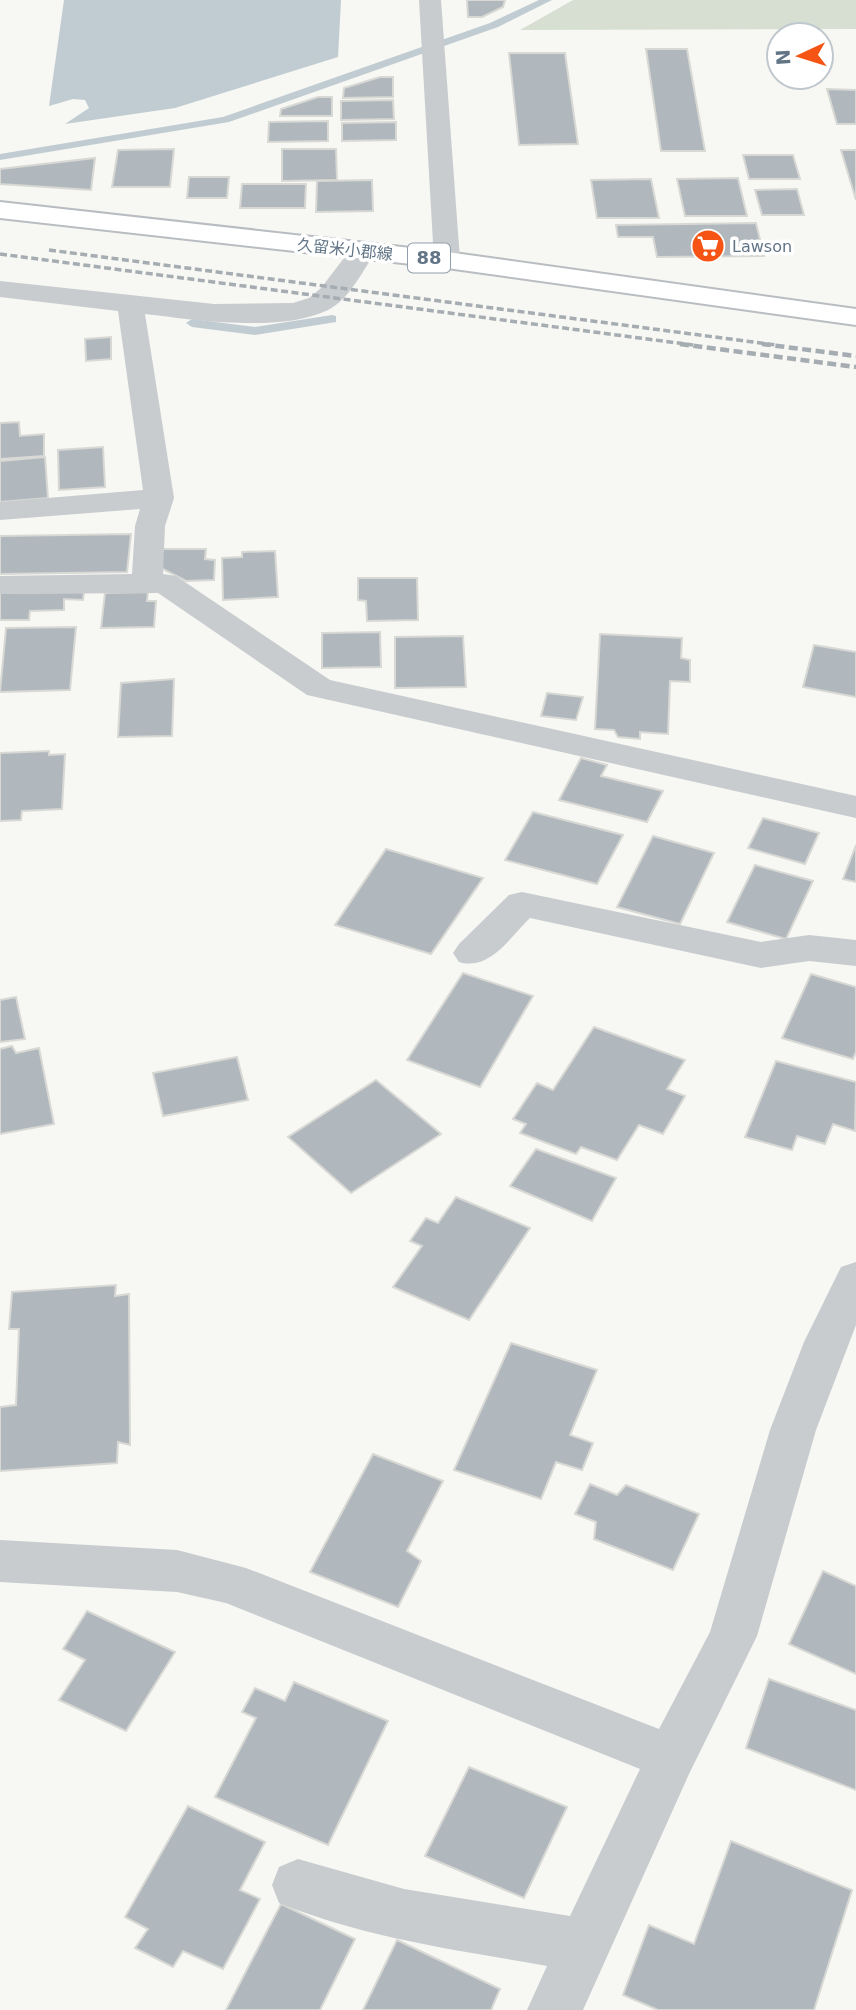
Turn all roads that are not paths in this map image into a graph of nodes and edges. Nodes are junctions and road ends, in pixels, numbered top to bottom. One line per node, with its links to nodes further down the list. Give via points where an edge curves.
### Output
1 (430, 0): 4 (street)
2 (0, 210): 3 (main road, 久留米小郡線 / 88)
3 (363, 251): 4 (main road, 久留米小郡線 / 88); 6 (street, via 319,304 285,312 233,313)
4 (447, 260): 7 (main road, 久留米小郡線 / 88)
5 (0, 289): 6 (street)
6 (130, 303): 8 (street)
7 (855, 316)
8 (159, 498): 9 (street); 10 (street, via 150,526)
9 (0, 511)
10 (147, 583): 11 (street); 12 (street, via 165,583 319,688)
11 (0, 585)
12 (856, 807)
13 (472, 953): 14 (street, via 522,904 761,955 832,946)
14 (856, 953)
15 (856, 1279): 17 (street, via 793,1430 733,1636)
16 (0, 1561): 17 (street, via 177,1571 229,1583)
17 (671, 1757): 19 (street)
18 (298, 1885): 19 (street, via 404,1915)
19 (583, 1945): 20 (street)
20 (555, 2010)

